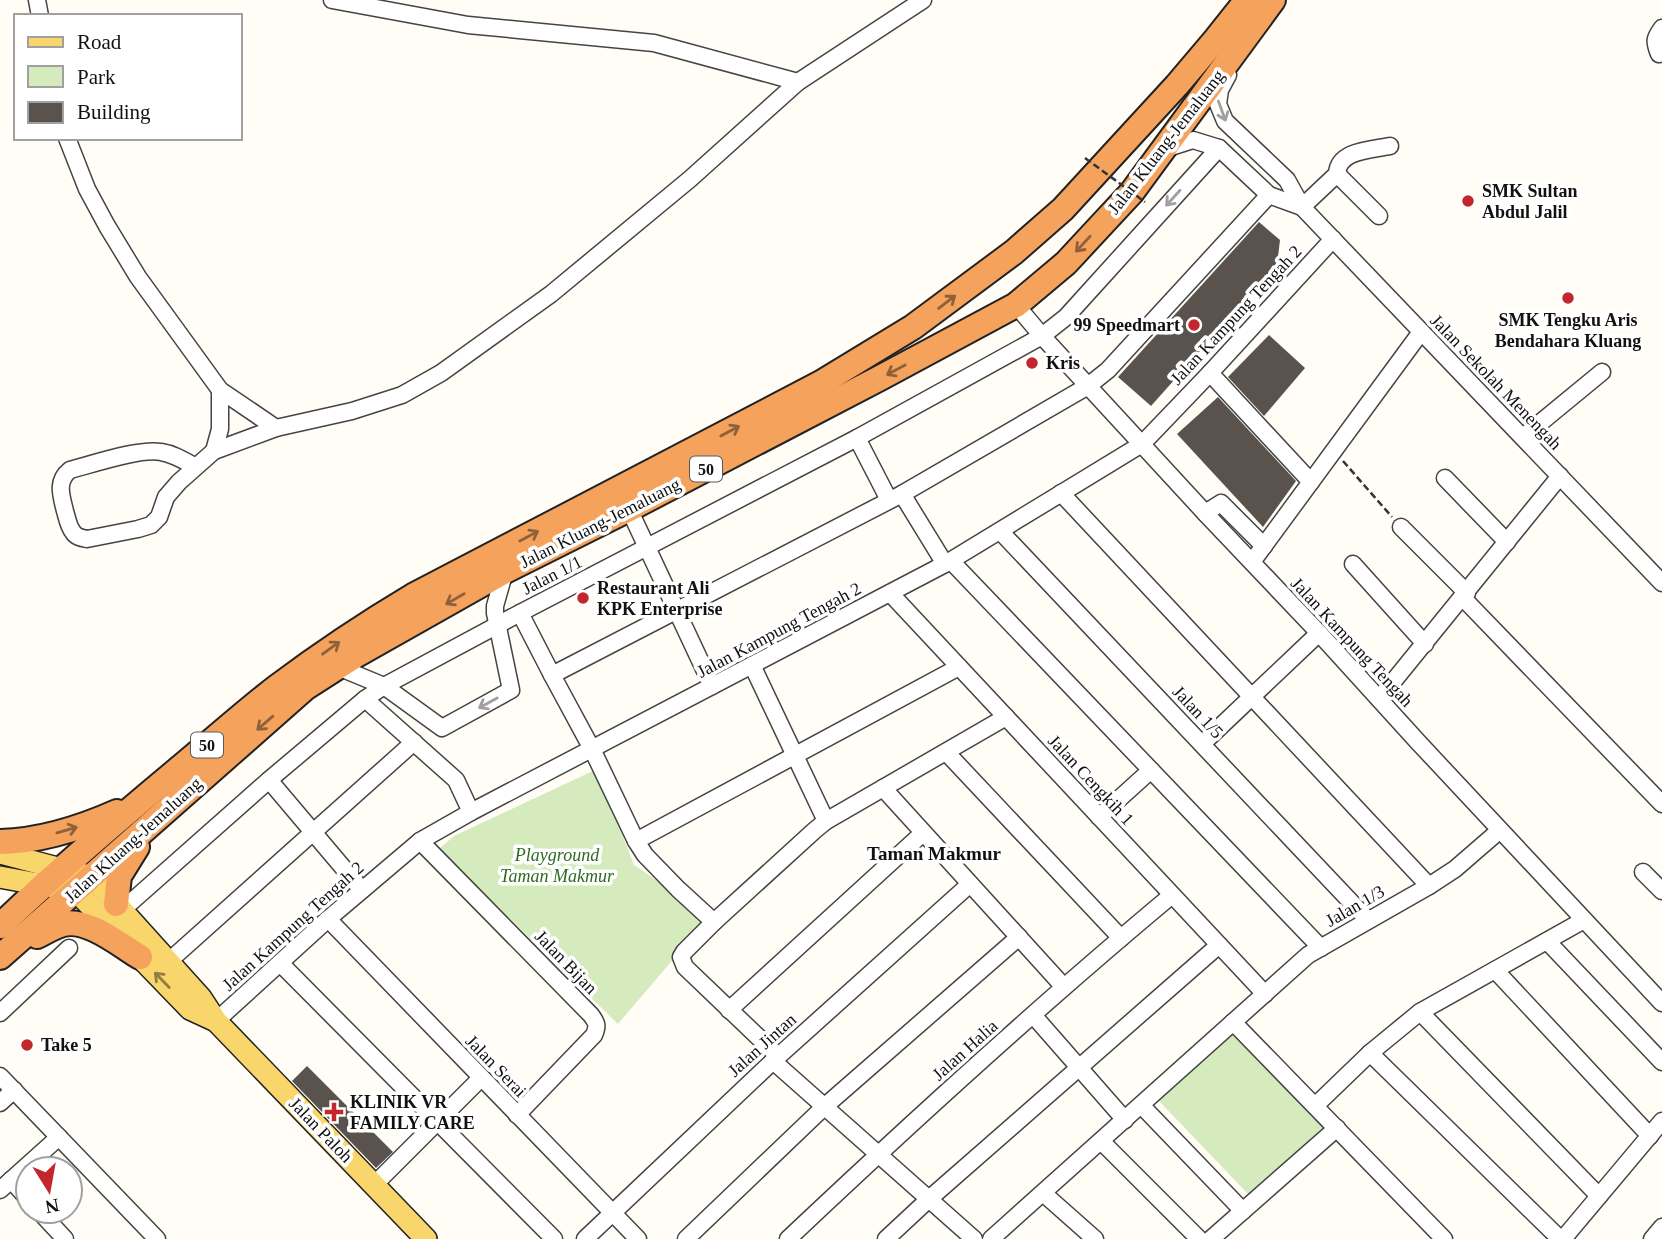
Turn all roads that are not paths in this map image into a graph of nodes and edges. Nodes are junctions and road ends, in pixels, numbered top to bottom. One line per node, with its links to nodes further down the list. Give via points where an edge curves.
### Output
1 (332, 0): 8 (street, via 468,25 654,43)
2 (923, 0): 8 (street)
3 (1247, 0): 73 (highway, Jalan Kluang-Jemaluang / 50, one-way to 3, via 276,688 413,596 821,383 913,327 1014,252 1063,209 1177,85)
4 (1273, 0): 5 (highway, Jalan Kluang-Jemaluang / 50)
5 (1253, 28): 12 (highway, Jalan Kluang-Jemaluang / 50); 15 (street, Jalan Sekolah Menengah, one-way to 15, via 1220,90 1218,104 1225,121 1287,180)
6 (1662, 28): 7 (street, via 1655,42)
7 (1660, 54)
8 (798, 82): 25 (street, via 551,294 441,373 402,395)
9 (68, 140): 24 (street, via 87,189 138,277)
10 (1390, 146): 13 (street, via 1349,155 1341,160)
11 (1219, 148): 12 (street, via 1193,139); 14 (street, Jalan Sekolah Menengah); 20 (street, Jalan 1/1, one-way to 20, via 1066,317)
12 (1165, 149): 18 (highway, Jalan Kluang-Jemaluang / 50, one-way to 18, via 1066,263)
13 (1337, 174): 15 (street); 16 (street)
14 (1269, 195): 15 (street, Jalan Sekolah Menengah); 23 (street, via 1108,370)
15 (1302, 207): 17 (street, Jalan Sekolah Menengah)
16 (1379, 216)
17 (1333, 239): 19 (street, Jalan Sekolah Menengah); 22 (street, Jalan Kampung Tengah 2)
18 (1016, 305): 20 (street, Jalan Kampung Tengah); 36 (highway, Jalan Kluang-Jemaluang / 50, one-way to 36)
19 (1421, 332): 26 (street, Jalan Sekolah Menengah); 33 (street)
20 (1042, 336): 23 (street, Jalan Kampung Tengah); 27 (street, Jalan 1/1)
21 (1602, 372): 26 (street)
22 (1210, 373): 28 (street, Jalan Kampung Tengah 2); 33 (street)
23 (1088, 386): 28 (street, Jalan Kampung Tengah); 35 (street)
24 (220, 390): 25 (street); 29 (street, via 220,429)
25 (276, 428): 29 (street)
26 (1523, 437): 31 (street, Jalan Sekolah Menengah)
27 (857, 439): 35 (street); 42 (street, Jalan 1/1)
28 (1142, 444): 34 (street, Jalan Kampung Tengah 2); 37 (street, Jalan Kampung Tengah)
29 (214, 451): 30 (street)
30 (196, 467): 30 (street, via 166,497 151,525 87,539 73,533 60,491 71,470 146,451 174,455)
31 (1560, 476): 40 (street); 47 (street, Jalan Sekolah Menengah)
32 (1444, 478): 40 (street)
33 (1311, 482): 41 (street)
34 (1061, 493): 39 (street, Jalan Kampung Tengah 2); 61 (street)
35 (895, 497): 44 (street); 50 (street)
36 (629, 509): 42 (street); 46 (highway, Jalan Kluang-Jemaluang / 50)
37 (1205, 513): 41 (street, via 1221,503); 43 (street, Jalan Kampung Tengah)
38 (1401, 527): 49 (street)
39 (1000, 531): 44 (street, Jalan Kampung Tengah 2); 66 (street, Jalan 1/5)
40 (1507, 542): 49 (street)
41 (1264, 546): 43 (street)
42 (648, 548): 50 (street); 51 (street, Jalan 1/1)
43 (1252, 562): 53 (street, Jalan Kampung Tengah)
44 (948, 563): 48 (street, Jalan Kampung Tengah 2); 70 (street)
45 (1353, 564): 54 (street)
46 (505, 571): 52 (street, via 495,606); 56 (highway, Jalan Kluang-Jemaluang / 50, one-way to 56)
47 (1662, 583)
48 (890, 593): 55 (street, Jalan Kampung Tengah 2); 57 (street, Jalan Cengkih 1)
49 (1465, 595): 54 (street); 74 (street)
50 (677, 610): 58 (street); 60 (street)
51 (520, 613): 52 (street, Jalan 1/1); 58 (street)
52 (497, 626): 59 (street, Jalan 1/1); 59 (street, one-way to 59, via 511,690 442,728)
53 (1319, 633): 61 (street); 63 (street, Jalan Kampung Tengah)
54 (1425, 644): 63 (street)
55 (752, 665): 60 (street, Jalan Kampung Tengah 2); 69 (street)
56 (338, 667): 59 (street); 77 (highway, Jalan Kluang-Jemaluang / 50, one-way to 77, via 305,688)
57 (959, 667): 64 (street, Jalan Cengkih 1); 69 (street)
58 (552, 675): 67 (street)
59 (384, 686): 62 (street, Jalan 1/1)
60 (712, 686): 67 (street, Jalan Kampung Tengah 2)
61 (1251, 696): 66 (street); 92 (street)
62 (365, 699): 65 (street); 71 (street, Jalan 1/1)
63 (1379, 699): 79 (street, Jalan Kampung Tengah)
64 (1006, 717): 68 (street); 76 (street, Jalan Cengkih 1)
65 (414, 742): 75 (street, via 456,780); 80 (street)
66 (1202, 744): 98 (street, Jalan 1/5)
67 (592, 749): 75 (street, Jalan Kampung Tengah 2); 83 (street)
68 (946, 752): 72 (street); 103 (street)
69 (794, 756): 78 (street); 83 (street)
70 (1151, 770): 76 (street); 107 (street)
71 (269, 780): 80 (street); 96 (street, Jalan 1/1)
72 (883, 788): 78 (street); 81 (street)
73 (139, 802): 84 (highway, one-way to 73, via 47,836); 86 (highway, Jalan Kluang-Jemaluang / 50)
74 (1662, 804)
75 (471, 812): 82 (street, Jalan Kampung Tengah 2)
76 (1099, 817): 95 (street, Jalan Cengkih 1)
77 (155, 821): 90 (highway, Jalan Kluang-Jemaluang / 50); 96 (highway, via 119,876)
78 (826, 821): 100 (street)
79 (1500, 830): 92 (street, Jalan 1/3); 99 (street, Jalan Kampung Tengah)
80 (313, 832): 93 (street); 110 (street)
81 (923, 833): 91 (street); 116 (street)
82 (420, 841): 93 (street, Jalan Kampung Tengah 2); 133 (street, Jalan Bijan, via 597,1023 594,1035)
83 (636, 841): 100 (street)
84 (0, 842)
85 (0, 853): 86 (main road)
86 (63, 869): 89 (highway, Jalan Kluang-Jemaluang / 50); 90 (main road)
87 (1643, 872): 94 (street)
88 (0, 877): 89 (main road)
89 (43, 884): 90 (main road); 101 (highway, Jalan Kluang-Jemaluang / 50)
90 (84, 884): 96 (main road, Jalan Paloh); 108 (main road, Jalan Paloh); 109 (highway, Jalan Kluang-Jemaluang / 50)
91 (970, 884): 102 (street); 123 (street, Jalan Jintan)
92 (1429, 886): 98 (street, Jalan 1/3)
93 (362, 890): 97 (street, Jalan Kampung Tengah 2)
94 (1662, 891)
95 (1172, 895): 103 (street, Jalan Halia); 105 (street, Jalan Cengkih 1)
96 (118, 907): 110 (main road, Jalan Paloh)
97 (328, 919): 111 (street, Jalan Kampung Tengah 2); 127 (street, Jalan Serai)
98 (1368, 920): 107 (street, Jalan 1/3)
99 (1584, 920): 104 (street); 115 (street, Jalan Kampung Tengah)
100 (714, 922): 116 (street, via 681,957 685,967)
101 (0, 926)
102 (1019, 937): 113 (street); 132 (street)
103 (1121, 938): 113 (street, Jalan Halia)
104 (1547, 941): 112 (street); 124 (street)
105 (1219, 945): 114 (street, Jalan Cengkih 1); 125 (street)
106 (69, 948): 118 (street)
107 (1321, 948): 114 (street, Jalan 1/3)
108 (140, 957): 109 (highway, via 102,932 64,923); 120 (main road, Jalan Paloh, one-way to 108, via 190,1009)
109 (0, 958)
110 (169, 962): 120 (main road, Jalan Paloh)
111 (279, 963): 120 (street, Jalan Kampung Tengah 2); 136 (street)
112 (1495, 970): 117 (street); 138 (street)
113 (1064, 987): 119 (street, Jalan Halia)
114 (1265, 994): 121 (street, Jalan 1/3)
115 (1662, 1003)
116 (729, 1010): 123 (street)
117 (1420, 1012): 122 (street); 145 (street)
118 (0, 1013)
119 (1033, 1015): 125 (street); 141 (street, Jalan Halia)
120 (216, 1021): 143 (main road, Jalan Paloh)
121 (1233, 1022): 130 (street, Jalan 1/3); 131 (street)
122 (1370, 1053): 131 (street); 166 (street)
123 (776, 1058): 132 (street); 148 (street, Jalan Jintan)
124 (1662, 1062)
125 (1079, 1067): 134 (street); 146 (street)
126 (0, 1076): 128 (street)
127 (481, 1078): 133 (street, Jalan Serai); 136 (street)
128 (14, 1090): 129 (street); 139 (street)
129 (0, 1103)
130 (1141, 1105): 134 (street, Jalan 1/3); 147 (street)
131 (1315, 1106): 137 (street)
132 (824, 1107): 141 (street); 158 (street)
133 (517, 1115): 148 (street, Jalan Serai)
134 (1125, 1120): 140 (street, Jalan 1/3)
135 (1662, 1121): 138 (street)
136 (437, 1122): 143 (street); 155 (street)
137 (1337, 1128): 147 (street); 165 (street)
138 (1650, 1136): 145 (street)
139 (59, 1137): 142 (street); 153 (street)
140 (1101, 1141): 144 (street, Jalan 1/3); 163 (street)
141 (877, 1155): 146 (street); 159 (street, Jalan Halia)
142 (5, 1185)
143 (374, 1185): 154 (main road, Jalan Paloh)
144 (1043, 1193): 151 (street, Jalan 1/3); 162 (street)
145 (1599, 1196): 166 (street)
146 (929, 1199): 160 (street); 161 (street)
147 (1243, 1211): 164 (street)
148 (612, 1213): 156 (street, Jalan Jintan); 157 (street, Jalan Serai)
149 (52, 1225): 152 (street)
150 (1662, 1227): 167 (street)
151 (997, 1237)
152 (65, 1239)
153 (157, 1239)
154 (426, 1239)
155 (554, 1239)
156 (585, 1239)
157 (638, 1239)
158 (686, 1239)
159 (788, 1239)
160 (886, 1239)
161 (974, 1239)
162 (1095, 1239)
163 (1199, 1239)
164 (1211, 1239)
165 (1444, 1239)
166 (1562, 1239)
167 (1652, 1239)

